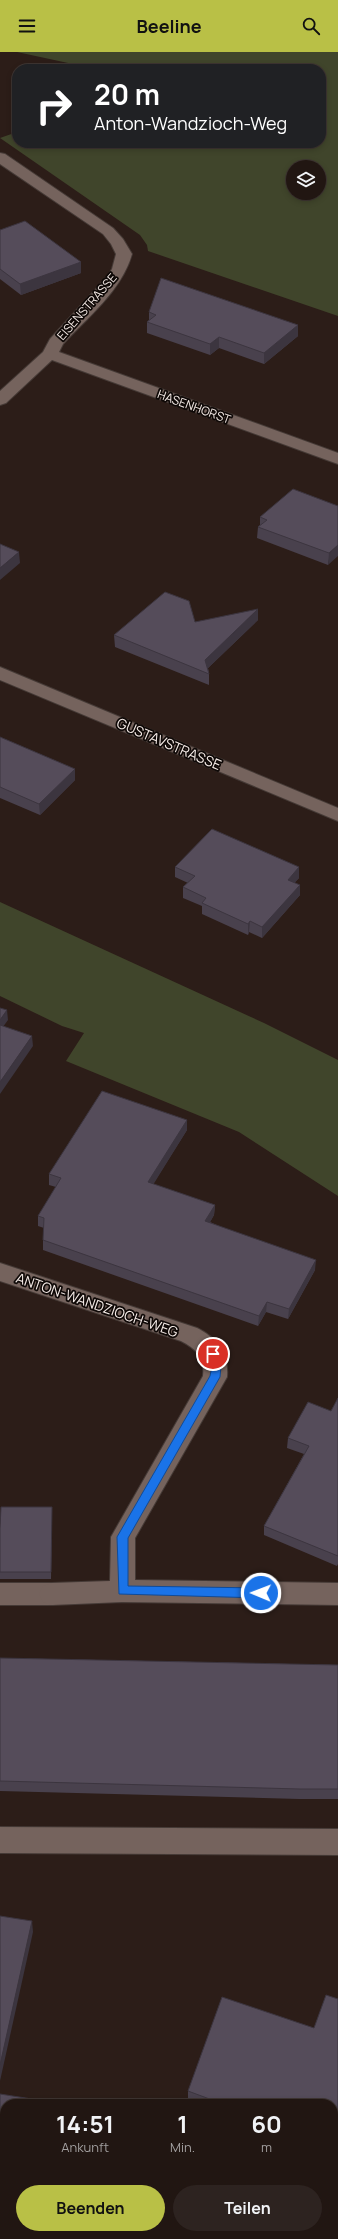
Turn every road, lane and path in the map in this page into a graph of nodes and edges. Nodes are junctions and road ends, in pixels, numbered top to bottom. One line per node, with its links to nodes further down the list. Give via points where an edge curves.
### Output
1 (0, 157): 2 (street, EISENSTRASSE, via 108,231 124,254 120,269 113,280 56,342)
2 (50, 354): 3 (street, EISENSTRASSE); 4 (street, HASENHORST)
3 (0, 400)
4 (338, 459)
5 (0, 673): 6 (street, GUSTAVSTRASSE)
6 (338, 815)
7 (0, 1272): 8 (street, ANTON-WANDZIOCH-WEG, via 120,1310 188,1336 203,1343 213,1354 217,1366 215,1377 122,1537)
8 (122, 1591): 9 (street); 10 (street)
9 (0, 1594)
10 (338, 1594)
11 (0, 1840): 12 (street)
12 (338, 1842)

